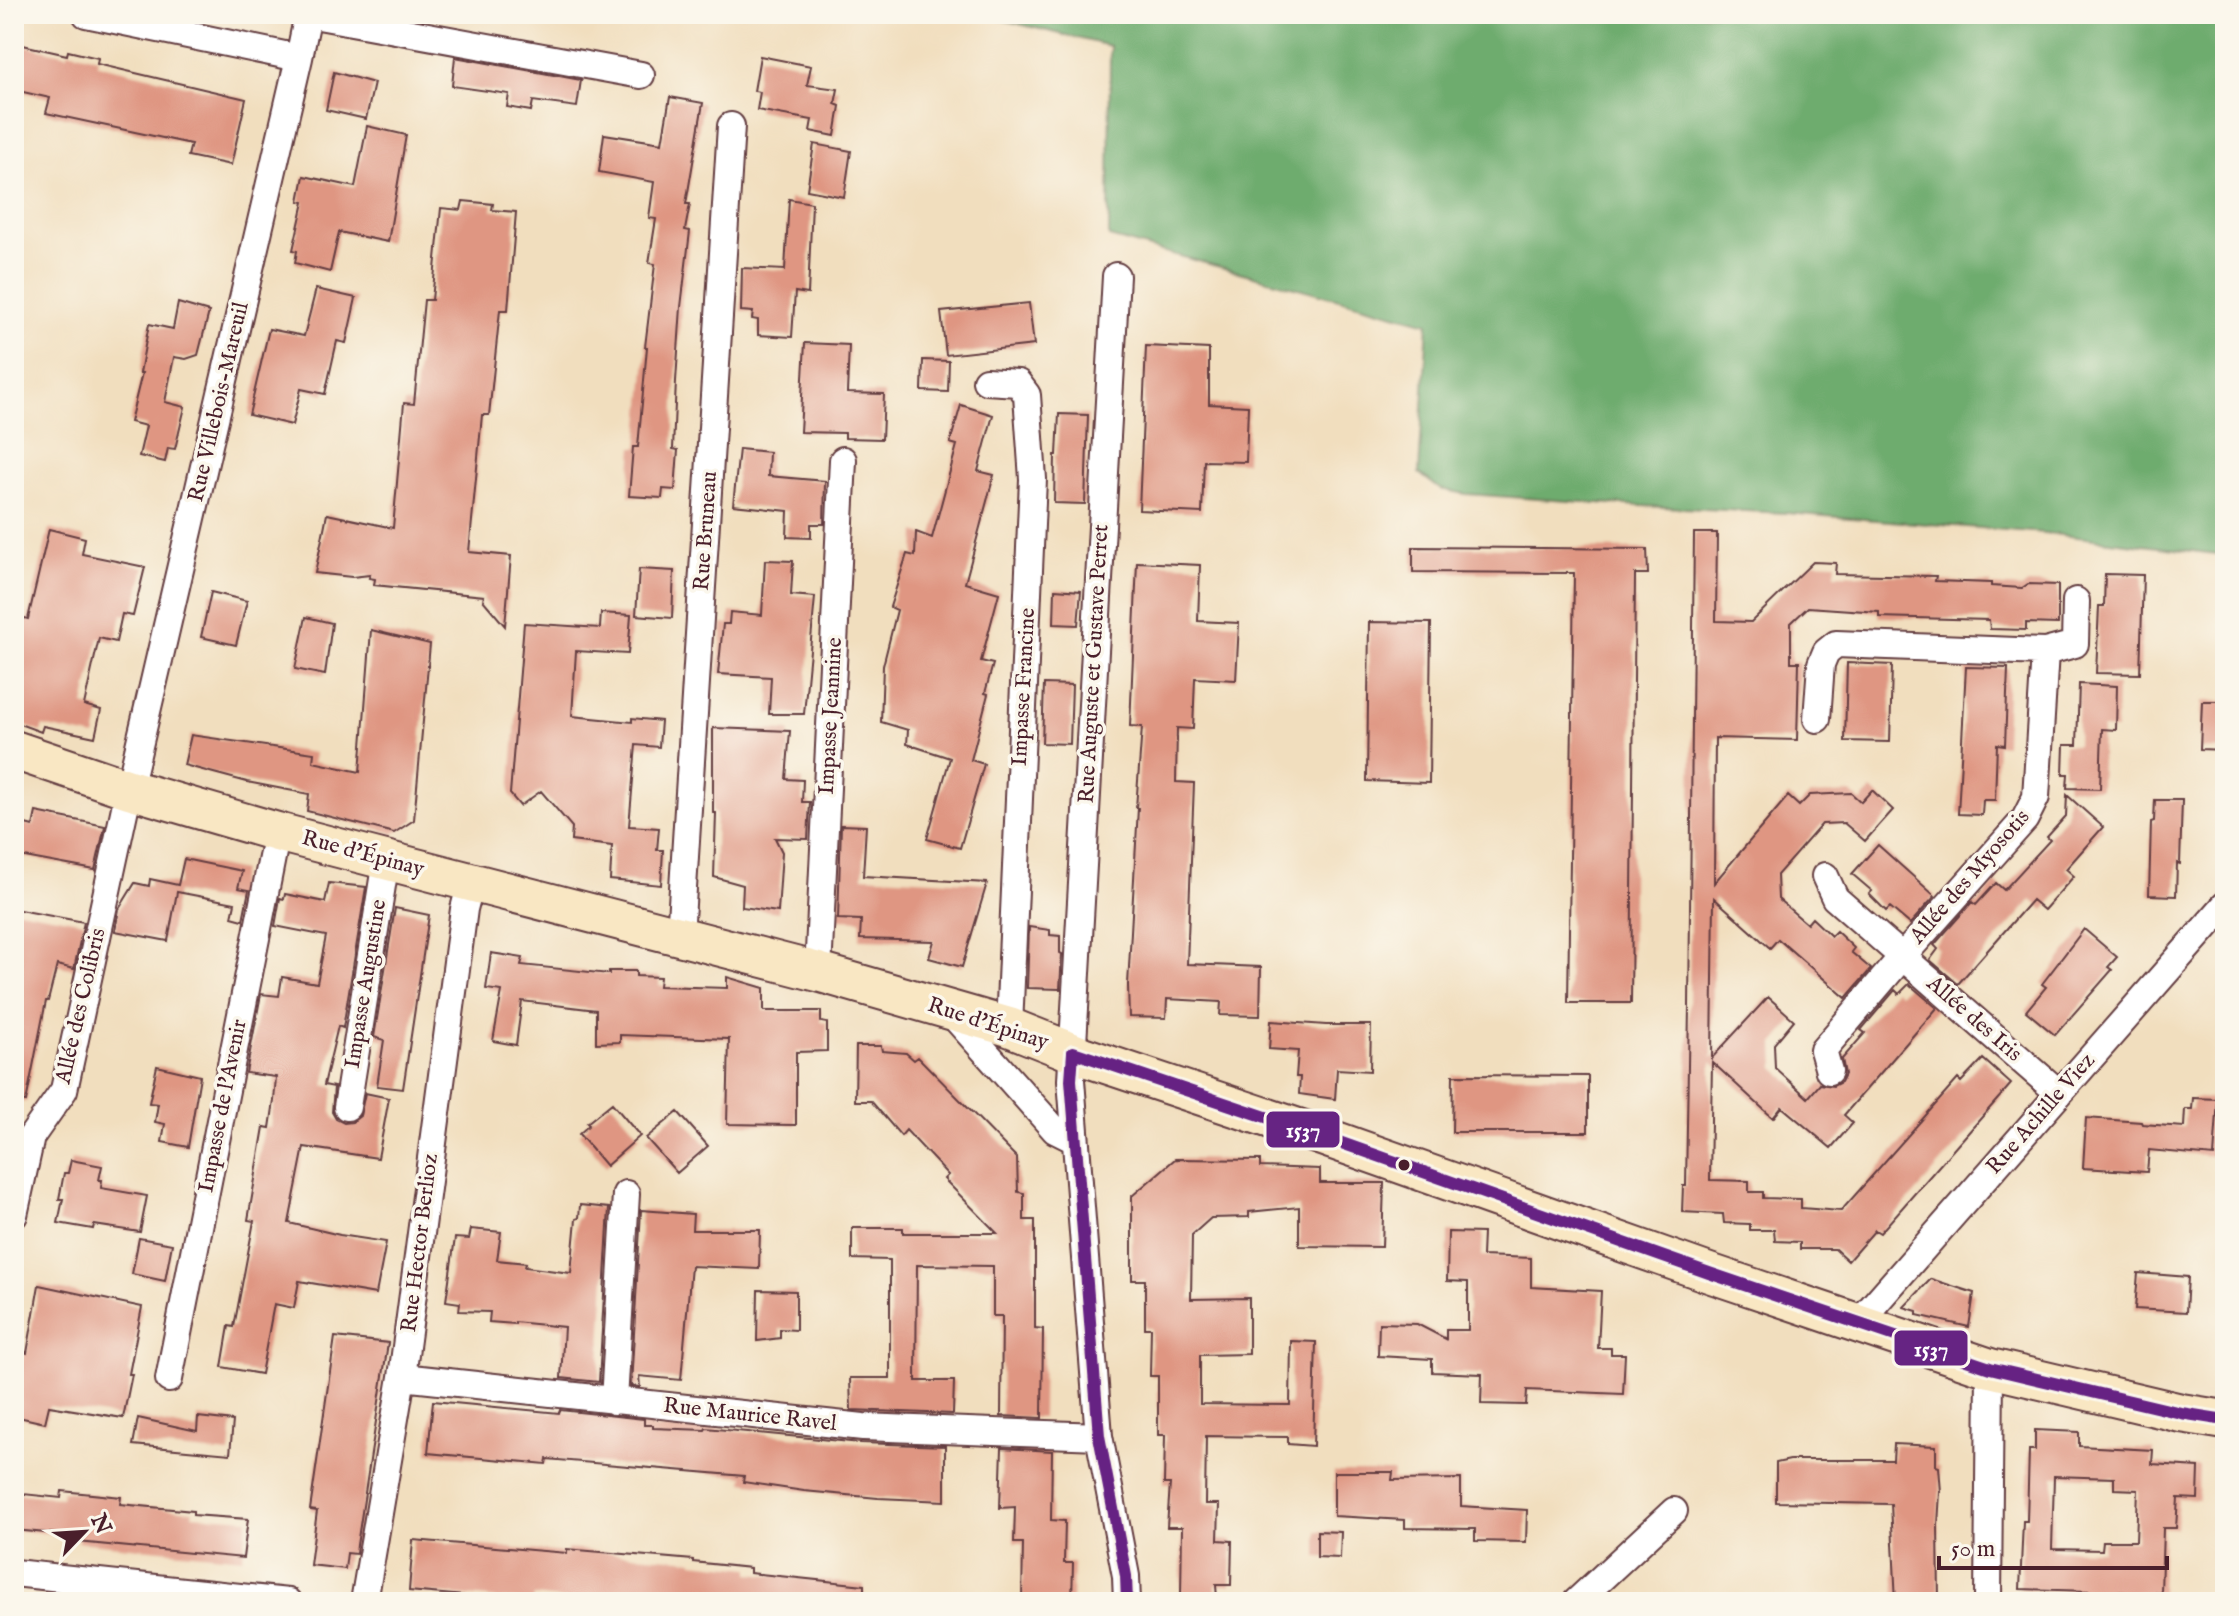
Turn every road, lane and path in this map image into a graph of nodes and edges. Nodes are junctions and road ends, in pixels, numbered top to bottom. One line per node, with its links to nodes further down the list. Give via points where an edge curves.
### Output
1 (86, 14): 3 (street)
2 (308, 14): 3 (street, Rue Villebois-Mareuil); 4 (street)
3 (299, 58): 13 (street, Rue Villebois-Mareuil)
4 (641, 75)
5 (731, 126): 19 (street, Rue Bruneau)
6 (1116, 276): 24 (street, Rue Auguste et Gustave Perret)
7 (986, 381): 23 (street, Impasse Francine, via 1018,383 1027,395 1033,479)
8 (843, 460): 21 (street, Impasse Jeannine)
9 (2076, 601): 10 (street, via 2075,644)
10 (2045, 652): 11 (street, via 1836,644 1821,664); 20 (street, Allée des Myosotis, via 2036,797 2025,819)
11 (1817, 719)
12 (14, 750): 13 (main road, Rue d'Épinay)
13 (129, 789): 14 (main road, Rue d'Épinay); 30 (street, Allée des Colibris, via 64,1090 31,1137)
14 (277, 832): 15 (main road, Rue d'Épinay); 34 (street, Impasse de l'Avenir)
15 (386, 860): 17 (main road, Rue d'Épinay); 27 (street, Impasse Augustine)
16 (1825, 876): 20 (street, Allée des Iris, via 1835,898)
17 (471, 882): 19 (main road, Rue d'Épinay); 33 (street, Rue Hector Berlioz)
18 (2225, 905): 26 (street, Rue Achille Viez)
19 (680, 936): 21 (main road, Rue d'Épinay)
20 (1902, 957): 25 (street, Allée des Myosotis, via 1823,1050); 26 (street, Allée des Iris)
21 (818, 972): 22 (main road, Rue d'Épinay)
22 (948, 1009): 23 (main road, Rue d'Épinay); 28 (street, via 1055,1130)
23 (1009, 1027): 24 (main road, Rue d'Épinay)
24 (1073, 1052): 28 (street, Rue Auguste et Gustave Perret); 31 (main road, Rue d'Épinay)
25 (1829, 1071)
26 (2059, 1093): 31 (street, Rue Achille Viez)
27 (347, 1107)
28 (1075, 1140): 37 (street, Rue Auguste et Gustave Perret)
29 (626, 1194): 35 (street)
30 (14, 1215)
31 (1858, 1323): 32 (main road, Rue d'Épinay)
32 (1990, 1368): 36 (main road, Rue d'Épinay); 44 (street)
33 (402, 1377): 35 (street, Rue Maurice Ravel); 41 (street, Rue Hector Berlioz)
34 (169, 1379)
35 (614, 1401): 37 (street, Rue Maurice Ravel, via 863,1427)
36 (2225, 1420)
37 (1099, 1436): 42 (street, Rue Auguste et Gustave Perret)
38 (1674, 1511): 43 (street)
39 (14, 1573): 40 (street)
40 (288, 1602)
41 (364, 1602)
42 (1127, 1602)
43 (1576, 1602)
44 (1988, 1602)

